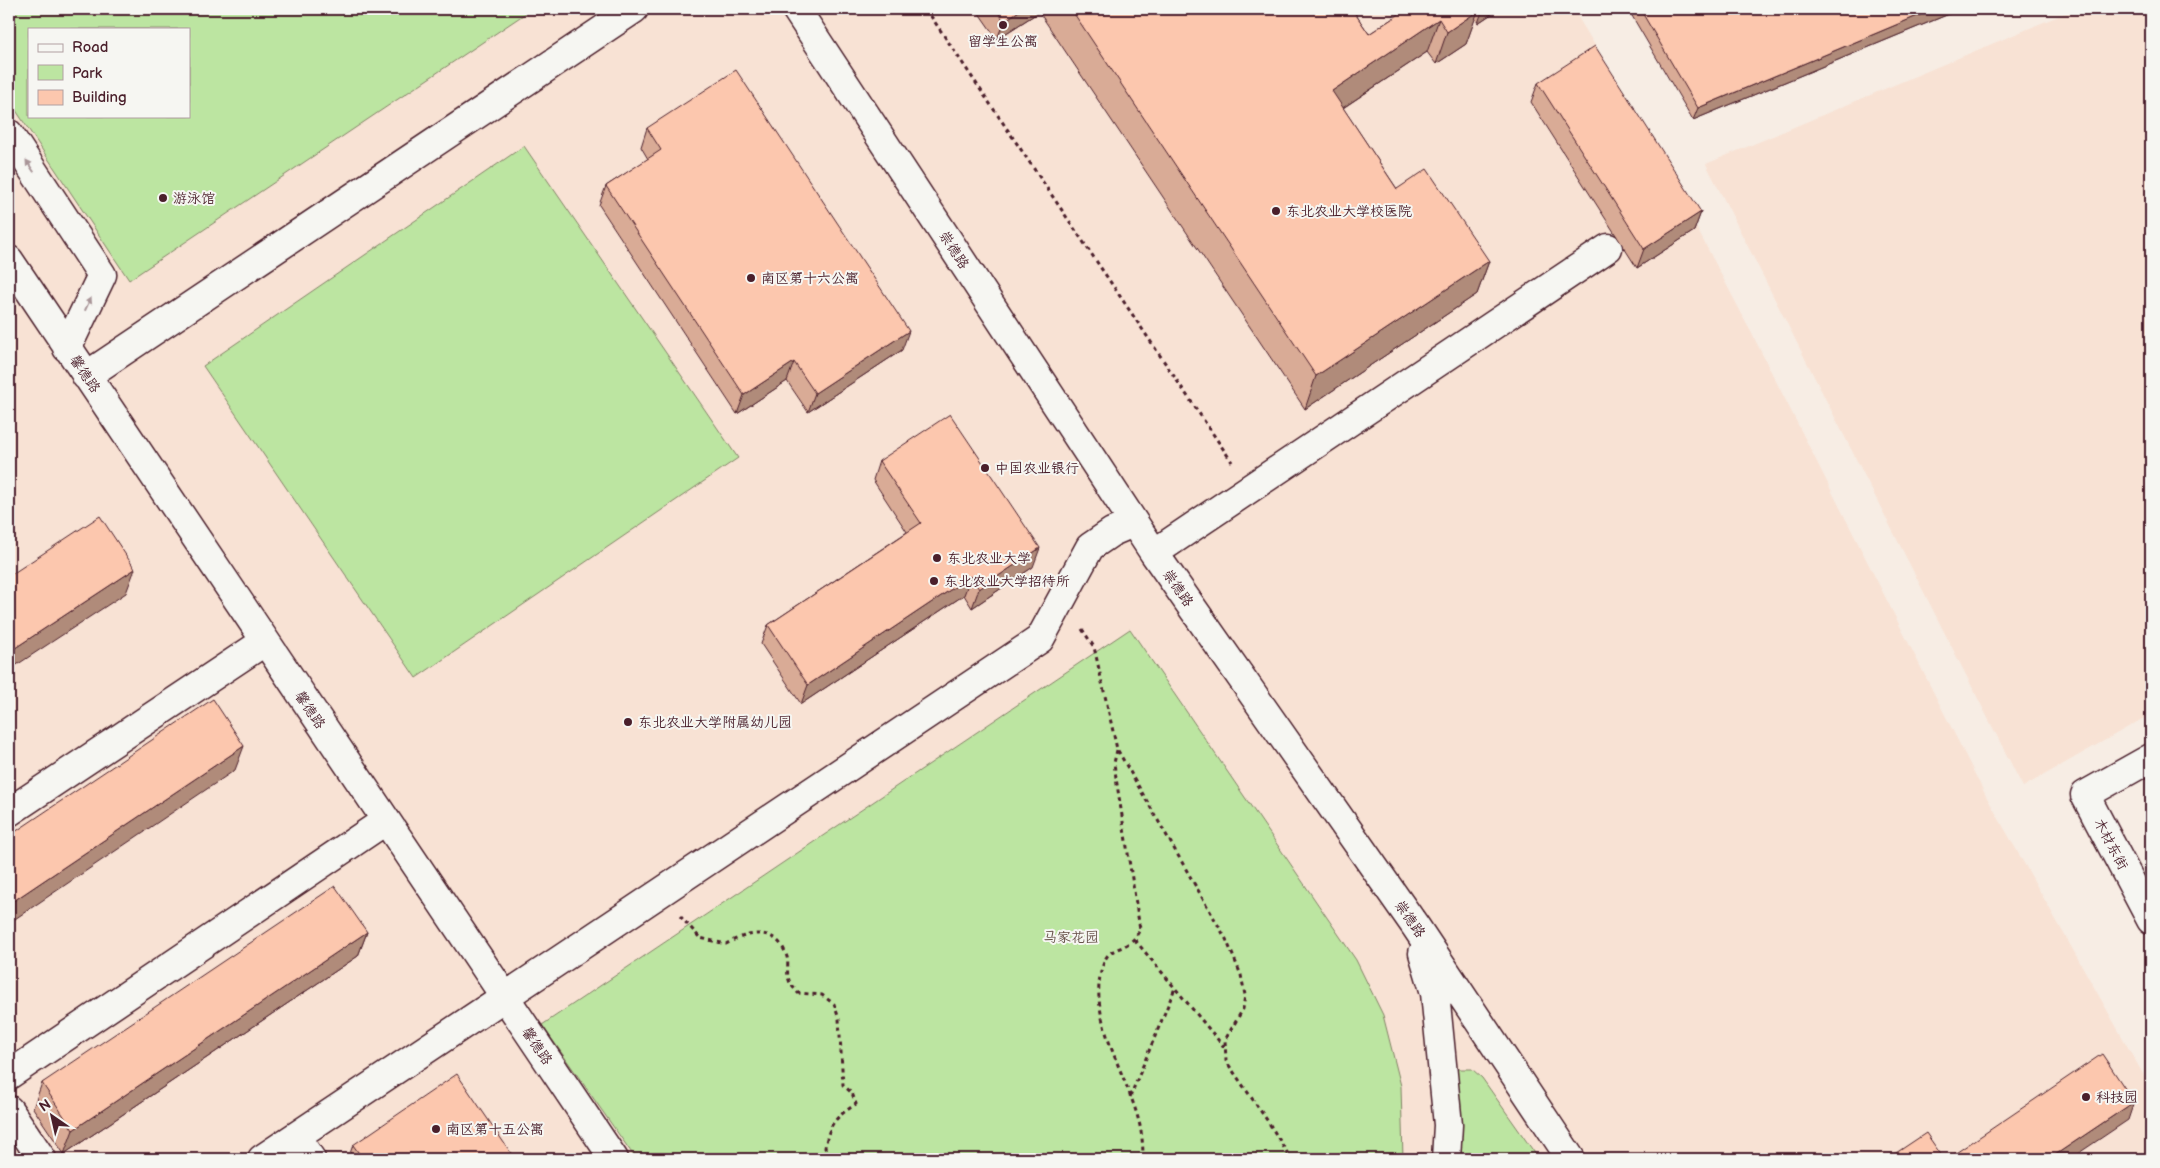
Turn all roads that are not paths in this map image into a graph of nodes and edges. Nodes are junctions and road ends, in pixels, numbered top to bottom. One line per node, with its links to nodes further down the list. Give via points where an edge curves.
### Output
1 (634, 9): 7 (street)
2 (796, 9): 8 (street, 崇德路)
3 (9, 134): 6 (street, one-way to 3, via 102,275)
4 (1608, 248): 9 (street)
5 (9, 260): 6 (street, 馨德路)
6 (67, 348): 7 (street, 馨德路)
7 (86, 376): 10 (street, 馨德路)
8 (1133, 523): 9 (street, 崇德路); 16 (street, via 1090,547 1040,639)
9 (1154, 553): 15 (street, 崇德路)
10 (264, 642): 12 (street); 13 (street, 馨德路)
11 (2151, 758): 14 (street, 木材东街, via 2085,795)
12 (9, 812)
13 (385, 821): 16 (street, 馨德路); 17 (street)
14 (2151, 920)
15 (1416, 927): 24 (street, via 1435,993 1448,1125); 25 (street, 崇德路)
16 (504, 998): 19 (street); 23 (street, 馨德路)
17 (9, 1075)
18 (9, 1110): 20 (street)
19 (296, 1137): 21 (street); 22 (street)
20 (42, 1159)
21 (262, 1159)
22 (311, 1159)
23 (614, 1159)
24 (1446, 1159)
25 (1571, 1159)

